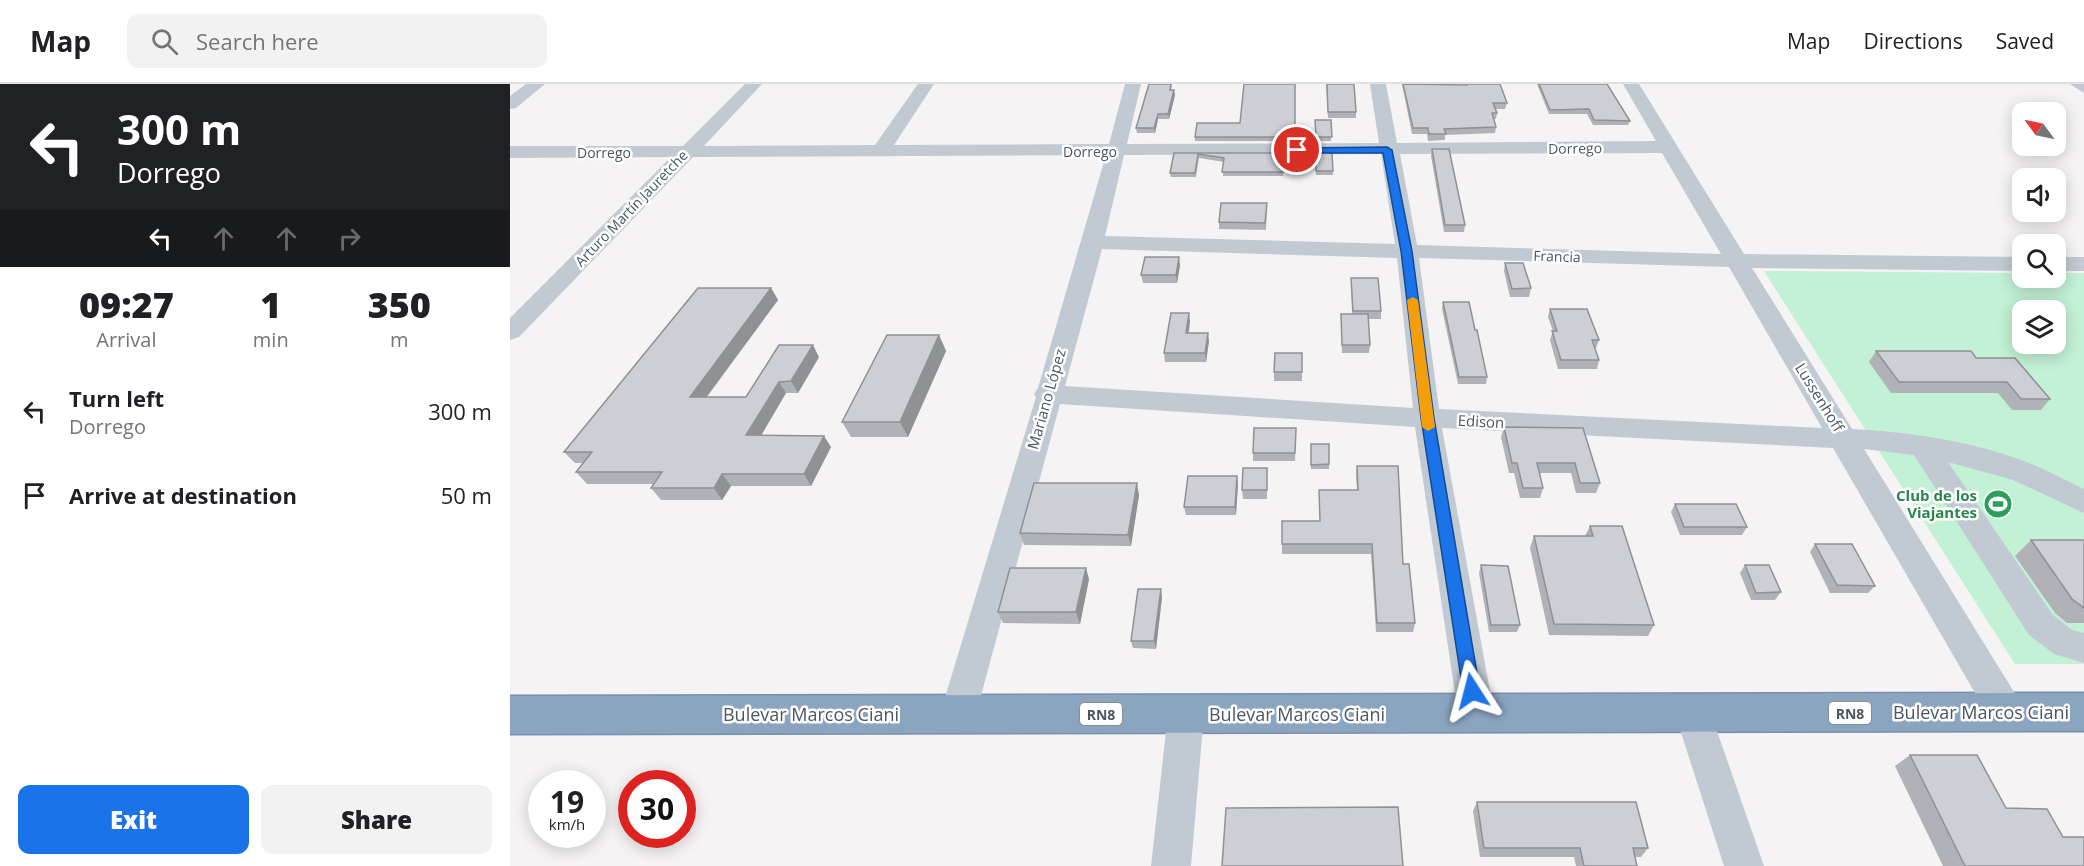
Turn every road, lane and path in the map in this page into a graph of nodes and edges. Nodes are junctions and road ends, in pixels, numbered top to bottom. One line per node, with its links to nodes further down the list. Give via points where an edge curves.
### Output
1 (537, 84): 9 (street)
2 (754, 84): 14 (street, Arturo Martín Jauretche)
3 (926, 84): 12 (street)
4 (1134, 84): 13 (street, Mariano López)
5 (1378, 84): 11 (street)
6 (1632, 84): 10 (street, Lussenhoff)
7 (2078, 84): 8 (street)
8 (2084, 88)
9 (510, 104)
10 (1669, 147): 11 (street, Dorrego); 18 (street, Lussenhoff)
11 (1387, 150): 13 (street, Dorrego); 17 (street)
12 (880, 151): 13 (street, Dorrego); 14 (street, Dorrego)
13 (1115, 151): 16 (street, Mariano López)
14 (686, 152): 15 (street, Dorrego); 22 (street, Arturo Martín Jauretche)
15 (510, 153)
16 (1093, 242): 17 (street, Francia); 23 (street, Mariano López)
17 (1407, 251): 18 (street, Francia); 24 (street)
18 (1736, 261): 19 (street, Francia); 25 (street, Lussenhoff)
19 (2012, 264)
20 (2066, 264): 21 (street)
21 (2084, 264)
22 (510, 332)
23 (1047, 394): 24 (street, Edison); 32 (street, Mariano López)
24 (1427, 418): 25 (street, Edison); 31 (street)
25 (1844, 437): 26 (street, Edison); 29 (street, Lussenhoff)
26 (1923, 447): 27 (street, Edison, via 2023,472); 28 (street, via 2041,625 2074,648)
27 (2084, 502)
28 (2084, 648)
29 (2006, 712): 30 (highway, Bulevar Marcos Ciani / RN8); 34 (highway, Bulevar Marcos Ciani / RN8)
30 (2084, 712)
31 (1476, 713): 33 (highway, Bulevar Marcos Ciani / RN8); 34 (highway, Bulevar Marcos Ciani / RN8)
32 (958, 714): 33 (highway, Bulevar Marcos Ciani / RN8); 35 (highway, Bulevar Marcos Ciani / RN8)
33 (1186, 714): 36 (street)
34 (1693, 714): 37 (street)
35 (510, 715)
36 (1171, 866)
37 (1744, 866)

